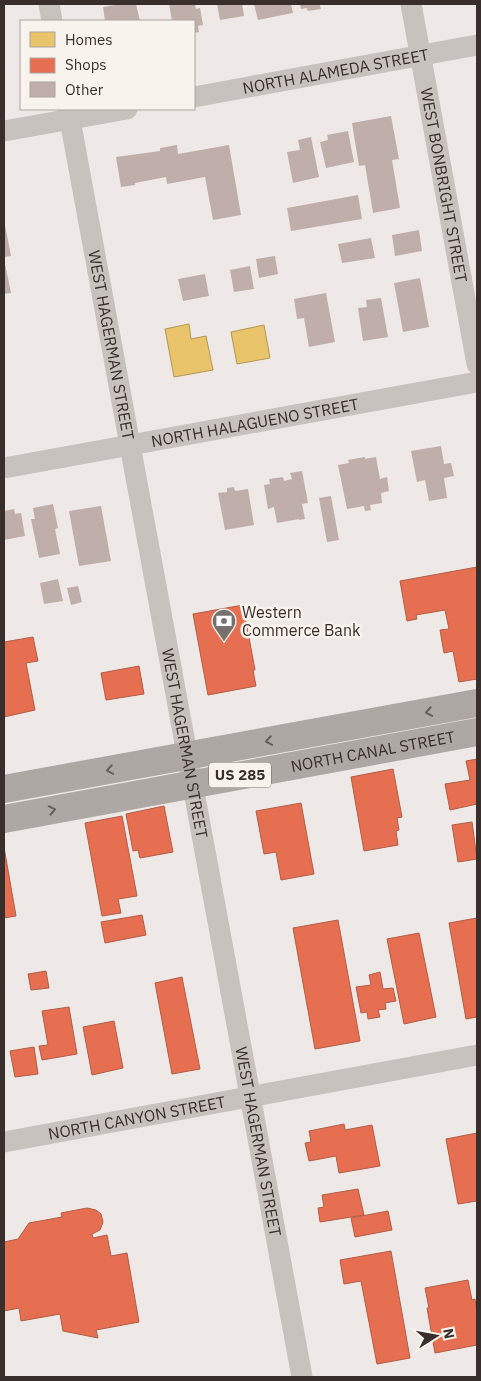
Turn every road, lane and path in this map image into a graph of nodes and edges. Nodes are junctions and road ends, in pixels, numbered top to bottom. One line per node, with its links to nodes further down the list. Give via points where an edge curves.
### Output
1 (49, 4): 3 (street)
2 (411, 4): 5 (street, WEST BONBRIGHT STREET)
3 (52, 20)
4 (477, 45): 5 (street, NORTH ALAMEDA STREET)
5 (420, 56): 6 (street, NORTH ALAMEDA STREET); 10 (street, WEST BONBRIGHT STREET)
6 (195, 97)
7 (115, 110): 8 (street)
8 (69, 114): 9 (street); 12 (street, WEST HAGERMAN STREET)
9 (4, 131)
10 (477, 364)
11 (477, 382): 12 (street, NORTH HALAGUENO STREET)
12 (130, 445): 13 (street, NORTH HALAGUENO STREET); 16 (street, WEST HAGERMAN STREET)
13 (4, 468)
14 (477, 703): 16 (highway, NORTH CANAL STREET / US 285, one-way to 16)
15 (477, 732): 17 (highway, NORTH CANAL STREET / US 285)
16 (187, 756): 17 (street, WEST HAGERMAN STREET); 18 (highway, NORTH CANAL STREET / US 285, one-way to 18)
17 (193, 784): 19 (highway, NORTH CANAL STREET / US 285, one-way to 17); 21 (street, WEST HAGERMAN STREET)
18 (4, 789)
19 (4, 819)
20 (477, 1055): 21 (street, NORTH CANYON STREET)
21 (251, 1096): 22 (street, NORTH CANYON STREET); 23 (street, WEST HAGERMAN STREET)
22 (4, 1142)
23 (302, 1377)

